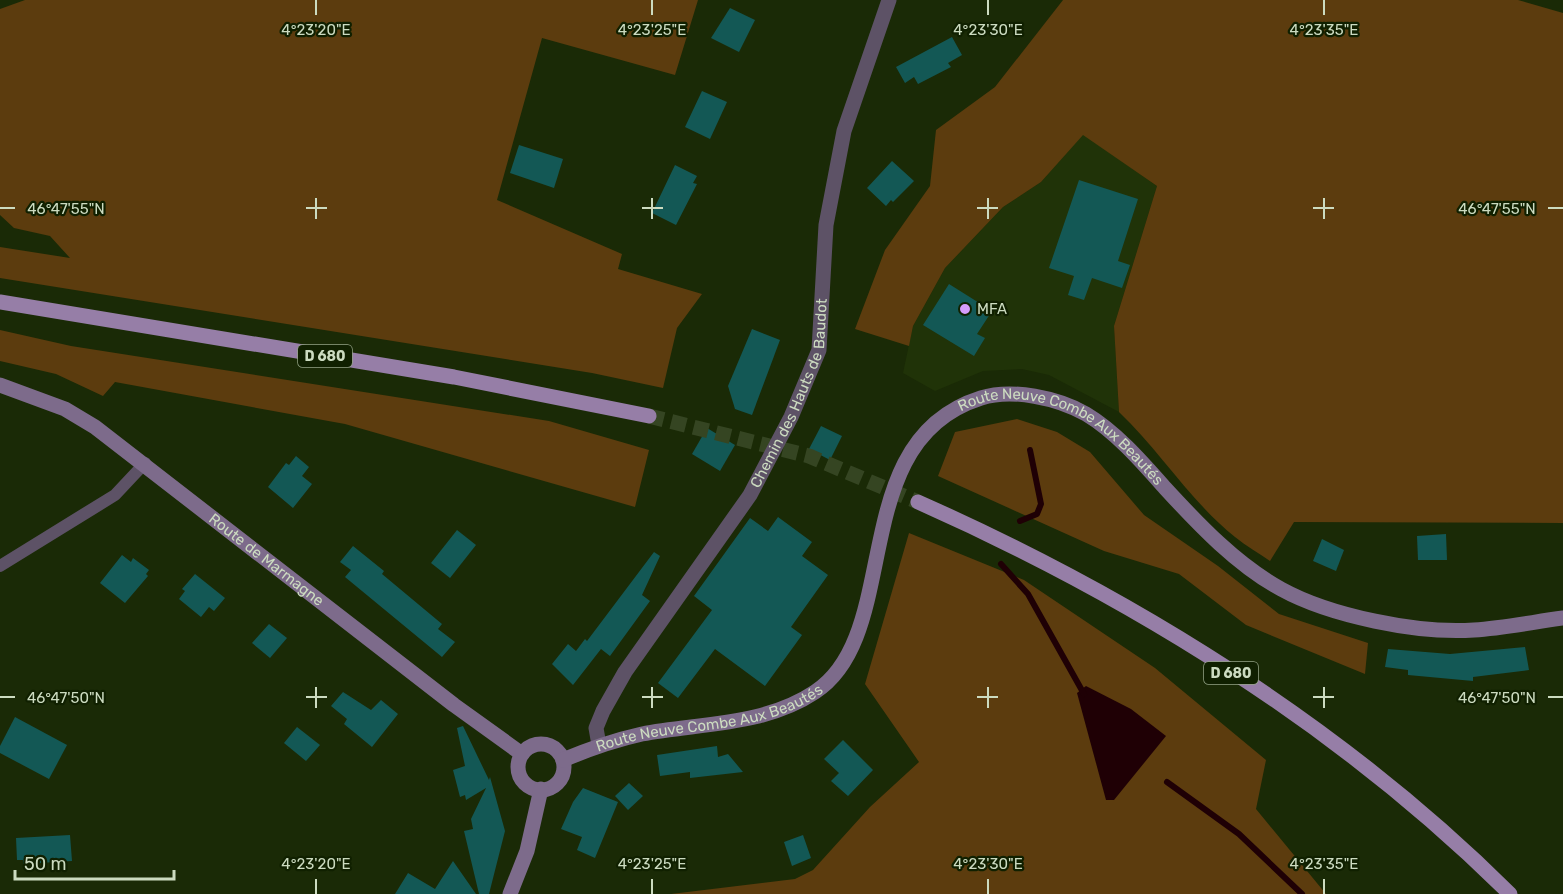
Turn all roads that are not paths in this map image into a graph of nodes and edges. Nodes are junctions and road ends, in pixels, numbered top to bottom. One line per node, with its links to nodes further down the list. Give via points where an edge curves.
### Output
1 (889, 0): 9 (street, Chemin des Hauts de Baudot, via 847,119 826,225 819,350 791,417 750,495 625,672 603,711 596,728)
2 (0, 302): 4 (main road, D 680, via 454,377)
3 (0, 385): 5 (main road, Route de Marmagne, via 65,409)
4 (649, 416)
5 (144, 463): 7 (lane, via 115,495); 10 (main road, Route de Marmagne)
6 (918, 502): 14 (main road, D 680, via 1072,576 1283,707 1376,775 1469,853)
7 (0, 566)
8 (1563, 618): 9 (main road, Route Neuve Combe Aux Beautés, via 1471,630 1404,625 1339,614 1280,588 1222,545 1132,452 1085,414 1031,394 983,397 952,410 921,436 902,470 888,508 856,633 843,663 817,691 749,719 643,734)
9 (599, 746): 11 (main road, Route Neuve Combe Aux Beautés)
10 (522, 754): 11 (main road, via 540,744 554,748); 12 (main road, via 519,774 528,785)
11 (563, 759): 12 (main road, via 560,780)
12 (541, 789): 13 (main road, via 527,851)
13 (510, 894)
14 (1510, 894)

